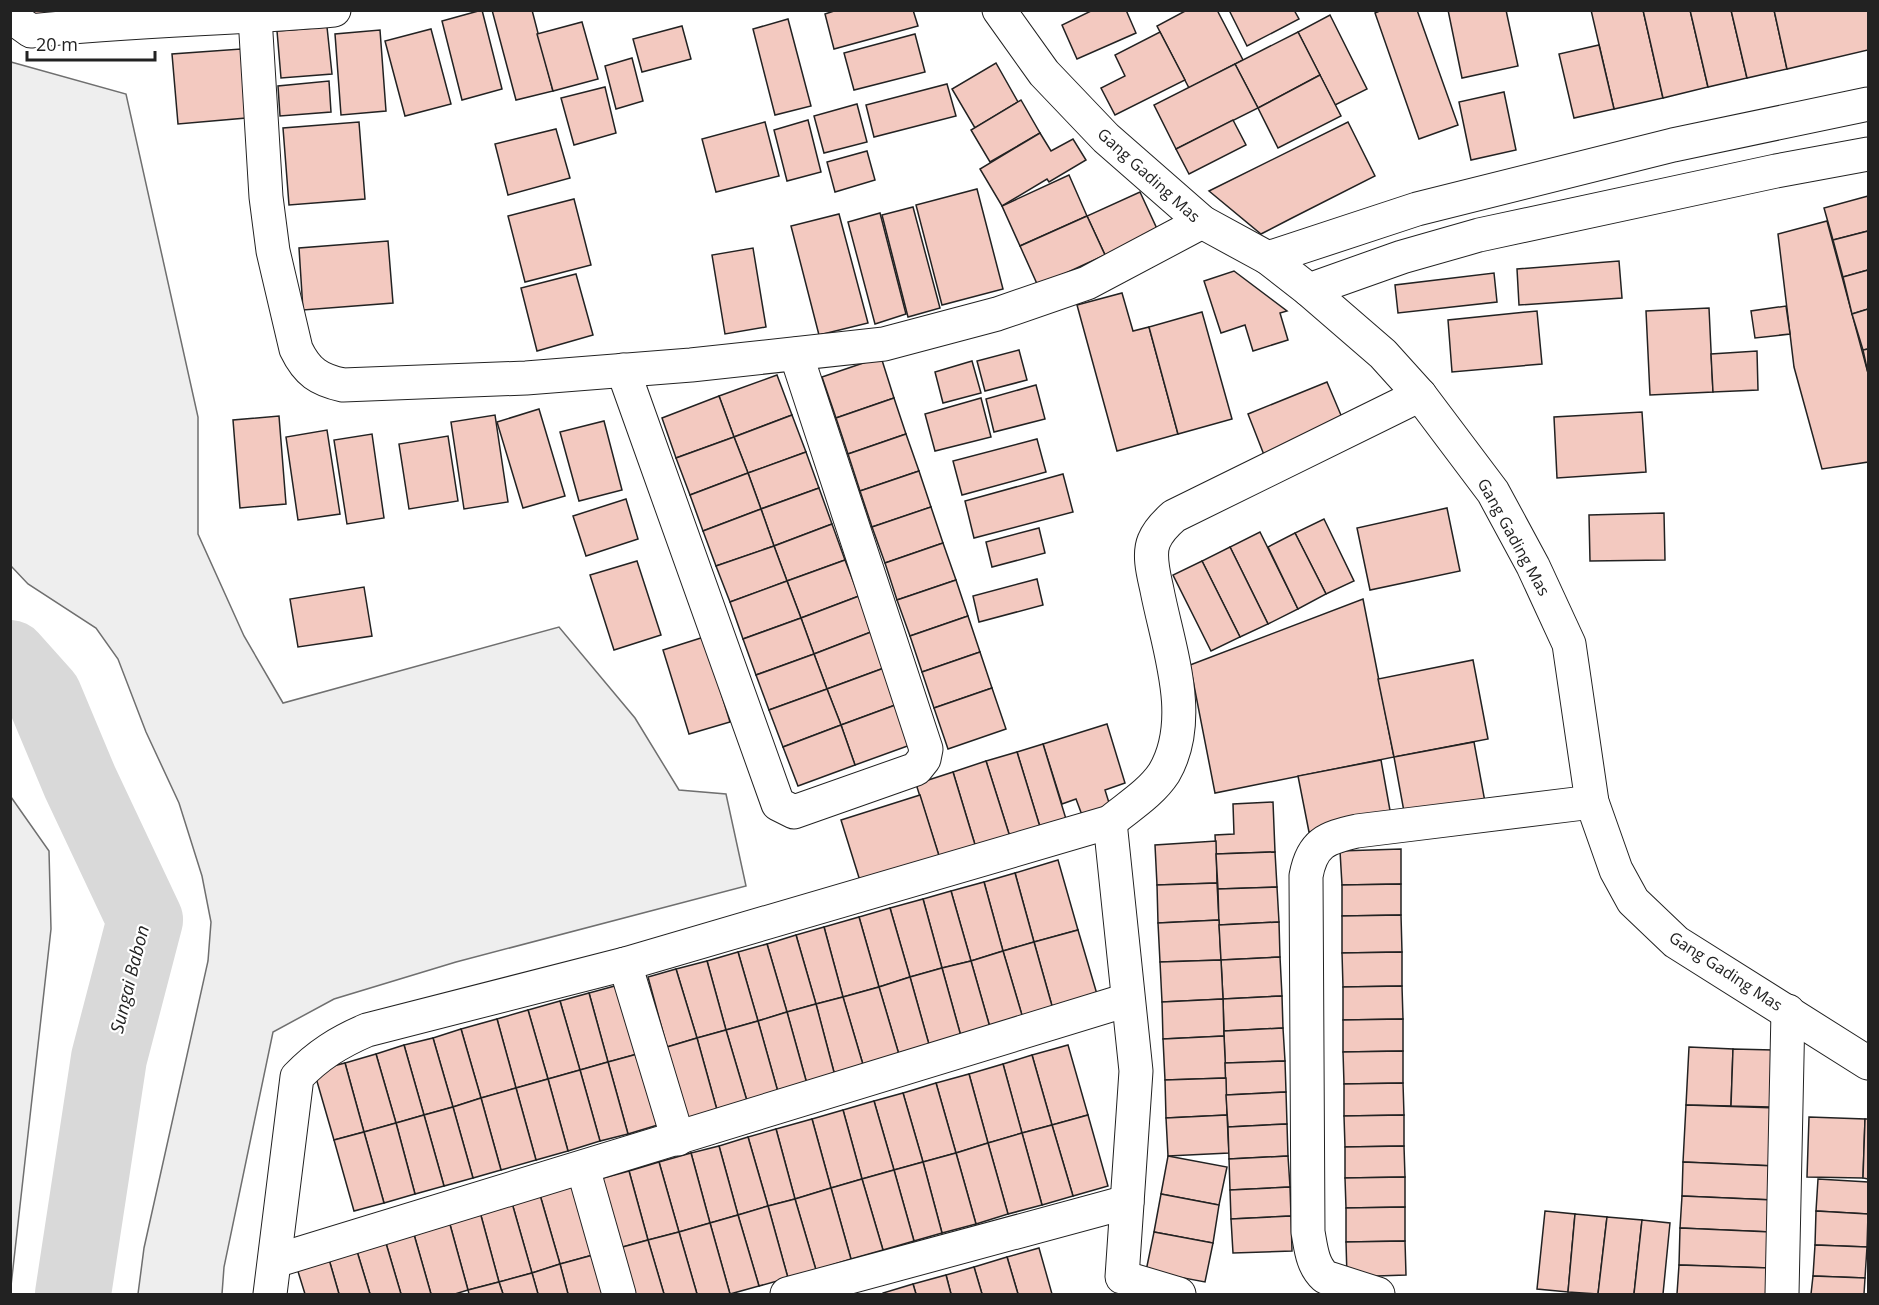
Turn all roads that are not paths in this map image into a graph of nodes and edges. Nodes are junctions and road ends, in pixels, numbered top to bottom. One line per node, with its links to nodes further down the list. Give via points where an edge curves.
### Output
1 (334, 10): 4 (street)
2 (999, 10): 7 (street, Gang Gading Mas, via 1044,73 1106,138)
3 (10, 16): 4 (street, via 31,31 124,21)
4 (255, 17): 11 (street, via 273,251 296,350 303,364 327,381 343,384 526,378)
5 (1869, 104): 8 (street, via 1672,145 1417,209)
6 (1869, 154): 9 (street, via 1479,235)
7 (1202, 222): 8 (street, Gang Gading Mas); 10 (street, via 1087,283 997,314 884,344)
8 (1268, 258): 9 (street, Gang Gading Mas)
9 (1310, 290): 12 (street, Gang Gading Mas, via 1383,354)
10 (796, 354): 11 (street); 11 (street, via 927,749 916,769 794,812 778,804)
11 (623, 370)
12 (1420, 395): 13 (street, Gang Gading Mas, via 1493,492 1569,644); 14 (street, via 1174,516 1162,528 1153,542 1152,568 1180,706 1174,747 1164,773)
13 (1593, 802): 17 (street, Gang Gading Mas, via 1616,870 1633,902 1676,942); 28 (street, via 1357,831 1328,839 1309,858 1306,888 1311,1252 1324,1277)
14 (1110, 822): 15 (street); 16 (street)
15 (625, 964): 19 (street); 22 (street, via 367,1030 333,1045 312,1061 297,1077)
16 (1127, 1000): 19 (street); 21 (street, via 1136,1071)
17 (1788, 1011): 18 (street, Gang Gading Mas); 29 (street)
18 (1869, 1063)
19 (678, 1139): 20 (street)
20 (583, 1168): 22 (street); 25 (street)
21 (1127, 1202): 23 (street); 26 (street)
22 (275, 1261): 24 (street)
23 (1120, 1286): 27 (street)
24 (270, 1294)
25 (619, 1294)
26 (787, 1294)
27 (1179, 1294)
28 (1378, 1294)
29 (1782, 1294)

